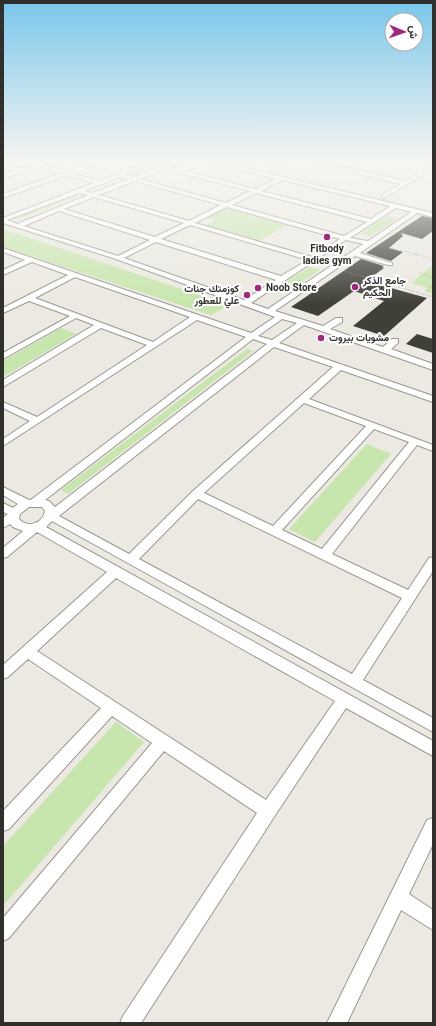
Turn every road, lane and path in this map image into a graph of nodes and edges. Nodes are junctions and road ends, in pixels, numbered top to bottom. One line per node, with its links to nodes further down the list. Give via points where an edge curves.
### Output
1 (37, 208): 12 (street)
2 (61, 208): 9 (street)
3 (137, 208): 14 (street)
4 (220, 208): 14 (street)
5 (236, 208): 16 (street)
6 (320, 208): 13 (street)
7 (392, 208): 13 (street)
8 (403, 208): 10 (street)
9 (58, 209): 15 (street); 18 (street)
10 (416, 211): 11 (street); 17 (street)
11 (433, 215)
12 (3, 221): 15 (street)
13 (372, 221): 16 (street)
14 (188, 223): 18 (street); 25 (street)
15 (18, 226): 22 (street)
16 (346, 238): 19 (street); 25 (street)
17 (375, 238): 19 (street); 23 (path, via 382,240 378,244)
18 (156, 240): 22 (street); 31 (street)
19 (368, 243): 21 (street)
20 (3, 250): 24 (street)
21 (353, 253): 25 (street); 26 (street)
22 (118, 258): 36 (street)
23 (433, 259)
24 (30, 260): 27 (street); 29 (street)
25 (320, 263): 31 (street); 34 (path); 38 (street)
26 (390, 264)
27 (3, 273)
28 (420, 273): 30 (path)
29 (74, 275): 35 (street); 41 (street)
30 (433, 277)
31 (282, 279): 36 (street)
32 (433, 285): 33 (path, via 427,290)
33 (433, 289)
34 (433, 297)
35 (29, 298): 37 (street); 39 (street)
36 (245, 303): 38 (street)
37 (3, 311)
38 (269, 312): 40 (street)
39 (75, 316): 44 (street); 51 (street)
40 (281, 316): 43 (street); 46 (street)
41 (196, 317): 46 (street); 49 (street)
42 (339, 320): 45 (street)
43 (302, 323): 45 (street); 48 (street)
44 (100, 325): 49 (street); 54 (street)
45 (324, 329): 50 (street)
46 (252, 336): 48 (street); 65 (street)
47 (395, 341): 50 (street)
48 (273, 343): 52 (street); 68 (street)
49 (152, 344): 58 (street)
50 (385, 350): 53 (street)
51 (3, 356)
52 (340, 366): 55 (street); 56 (street)
53 (433, 367)
54 (3, 384)
55 (302, 399): 59 (street); 64 (street)
56 (433, 399)
57 (3, 405): 58 (street)
58 (36, 420): 61 (street)
59 (372, 425): 60 (street); 71 (street)
60 (415, 441): 62 (street); 73 (street)
61 (3, 443)
62 (433, 448)
63 (3, 491): 65 (street)
64 (197, 494): 71 (street); 74 (street)
65 (31, 503): 67 (street, via 17,510); 68 (street, via 40,503 48,507)
66 (3, 507): 67 (street)
67 (14, 515): 69 (street); 70 (street, via 13,520 19,526)
68 (51, 516): 70 (street); 74 (street)
69 (3, 524)
70 (36, 527): 72 (street); 76 (street)
71 (274, 532): 73 (street)
72 (3, 554)
73 (324, 555): 77 (street)
74 (131, 559): 80 (street)
75 (433, 561): 77 (street)
76 (116, 571): 78 (street); 81 (street)
77 (410, 596): 80 (street)
78 (27, 650): 79 (street); 82 (street)
79 (3, 673)
80 (355, 681): 83 (street)
81 (344, 699): 85 (street); 86 (street)
82 (112, 706): 84 (street); 87 (street)
83 (433, 725)
84 (163, 741): 86 (street); 91 (street)
85 (433, 749)
86 (268, 811): 92 (street)
87 (3, 823)
88 (433, 826): 89 (street)
89 (398, 897): 90 (street); 93 (street)
90 (433, 921)
91 (3, 932)
92 (130, 1023)
93 (337, 1023)

